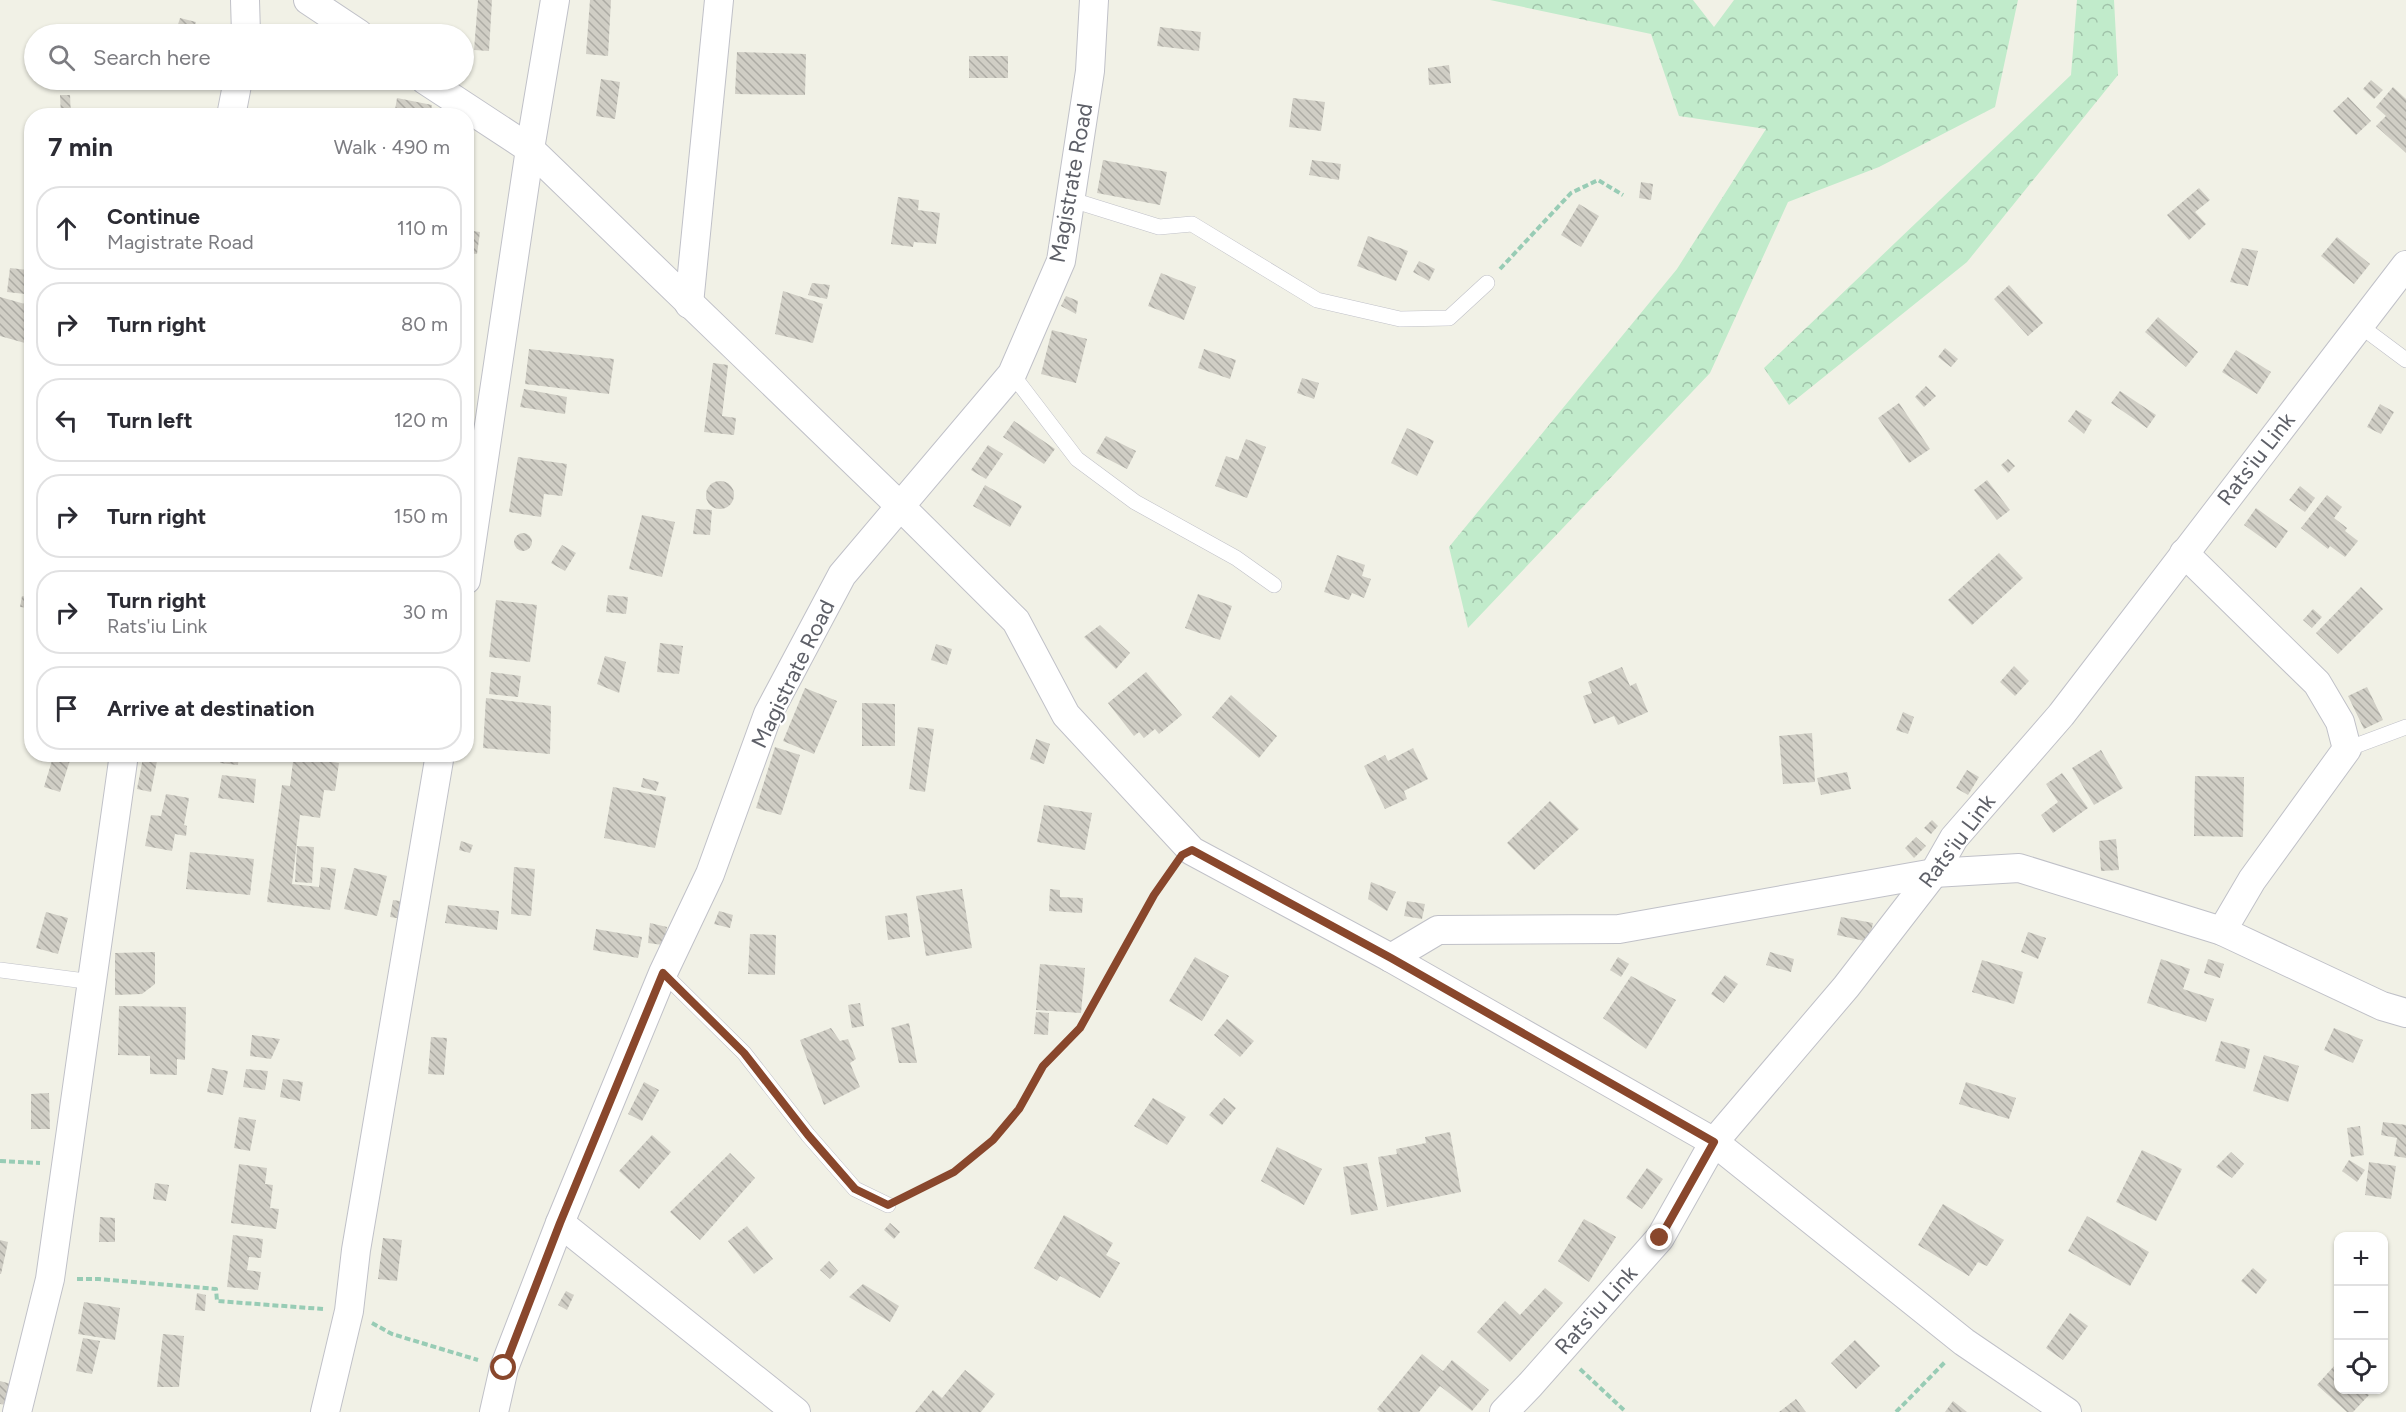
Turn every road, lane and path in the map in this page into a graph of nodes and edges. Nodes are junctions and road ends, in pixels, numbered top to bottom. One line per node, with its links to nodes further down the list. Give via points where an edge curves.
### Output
1 (245, 0): 6 (street)
2 (308, 0): 7 (street)
3 (555, 0): 13 (street)
4 (720, 0): 18 (street)
5 (1094, 0): 15 (street, Magistrate Road, via 1090,71)
6 (246, 24)
7 (344, 24)
8 (236, 90): 10 (street)
9 (440, 90): 11 (street)
10 (233, 108)
11 (468, 108)
12 (474, 112): 13 (street)
13 (530, 149): 18 (street); 23 (street)
14 (1623, 195): 17 (path, via 1598,180 1572,193)
15 (1069, 199): 17 (lane, via 1159,227 1192,224 1317,300 1400,319 1449,318); 21 (street, Magistrate Road, via 1061,261)
16 (2406, 265): 19 (street, Rats'iu Link)
17 (1487, 283)
18 (689, 304): 22 (street)
19 (2359, 325): 20 (lane); 24 (street, Rats'iu Link)
20 (2406, 360)
21 (1012, 374): 22 (street, Magistrate Road); 25 (lane, via 1077,459 1135,502 1236,558)
22 (899, 505): 30 (street, via 1016,621 1066,714); 35 (street, Magistrate Road, via 842,575 768,714 710,874)
23 (474, 526)
24 (2184, 554): 27 (street, via 2317,683 2340,722); 31 (street, Rats'iu Link, via 2061,715 1954,838)
25 (1274, 585)
26 (2406, 727): 27 (lane)
27 (2347, 749): 32 (street, via 2252,880)
28 (123, 762): 36 (street)
29 (439, 762): 44 (street)
30 (1192, 850): 33 (street); 41 (path, via 1182,855 1154,895 1080,1028 1043,1066 1019,1109 993,1140 954,1172)
31 (1934, 873): 32 (street, via 2019,868); 33 (street, via 1619,929 1438,930); 38 (street, Rats'iu Link, via 1846,987)
32 (2222, 931): 37 (street, via 2382,1006)
33 (1391, 958): 38 (street)
34 (0, 970): 36 (lane)
35 (663, 973): 41 (lane, via 744,1053 855,1189); 42 (street, Magistrate Road)
36 (93, 982): 40 (street)
37 (2406, 1013)
38 (1714, 1142): 45 (street); 46 (street, Rats'iu Link, via 1660,1238)
39 (0, 1161): 40 (path)
40 (65, 1165): 43 (street)
41 (888, 1205)
42 (560, 1223): 47 (street, Magistrate Road); 51 (street)
43 (50, 1279): 44 (path, via 216,1289 217,1301); 48 (street)
44 (349, 1311): 47 (path, via 392,1334); 49 (street)
45 (1964, 1342): 54 (path); 55 (street)
46 (1560, 1350): 52 (street, Rats'iu Link); 53 (path)
47 (504, 1368): 50 (street, Magistrate Road)
48 (17, 1412)
49 (326, 1412)
50 (494, 1412)
51 (796, 1412)
52 (1504, 1412)
53 (1626, 1412)
54 (1896, 1412)
55 (2067, 1412)

